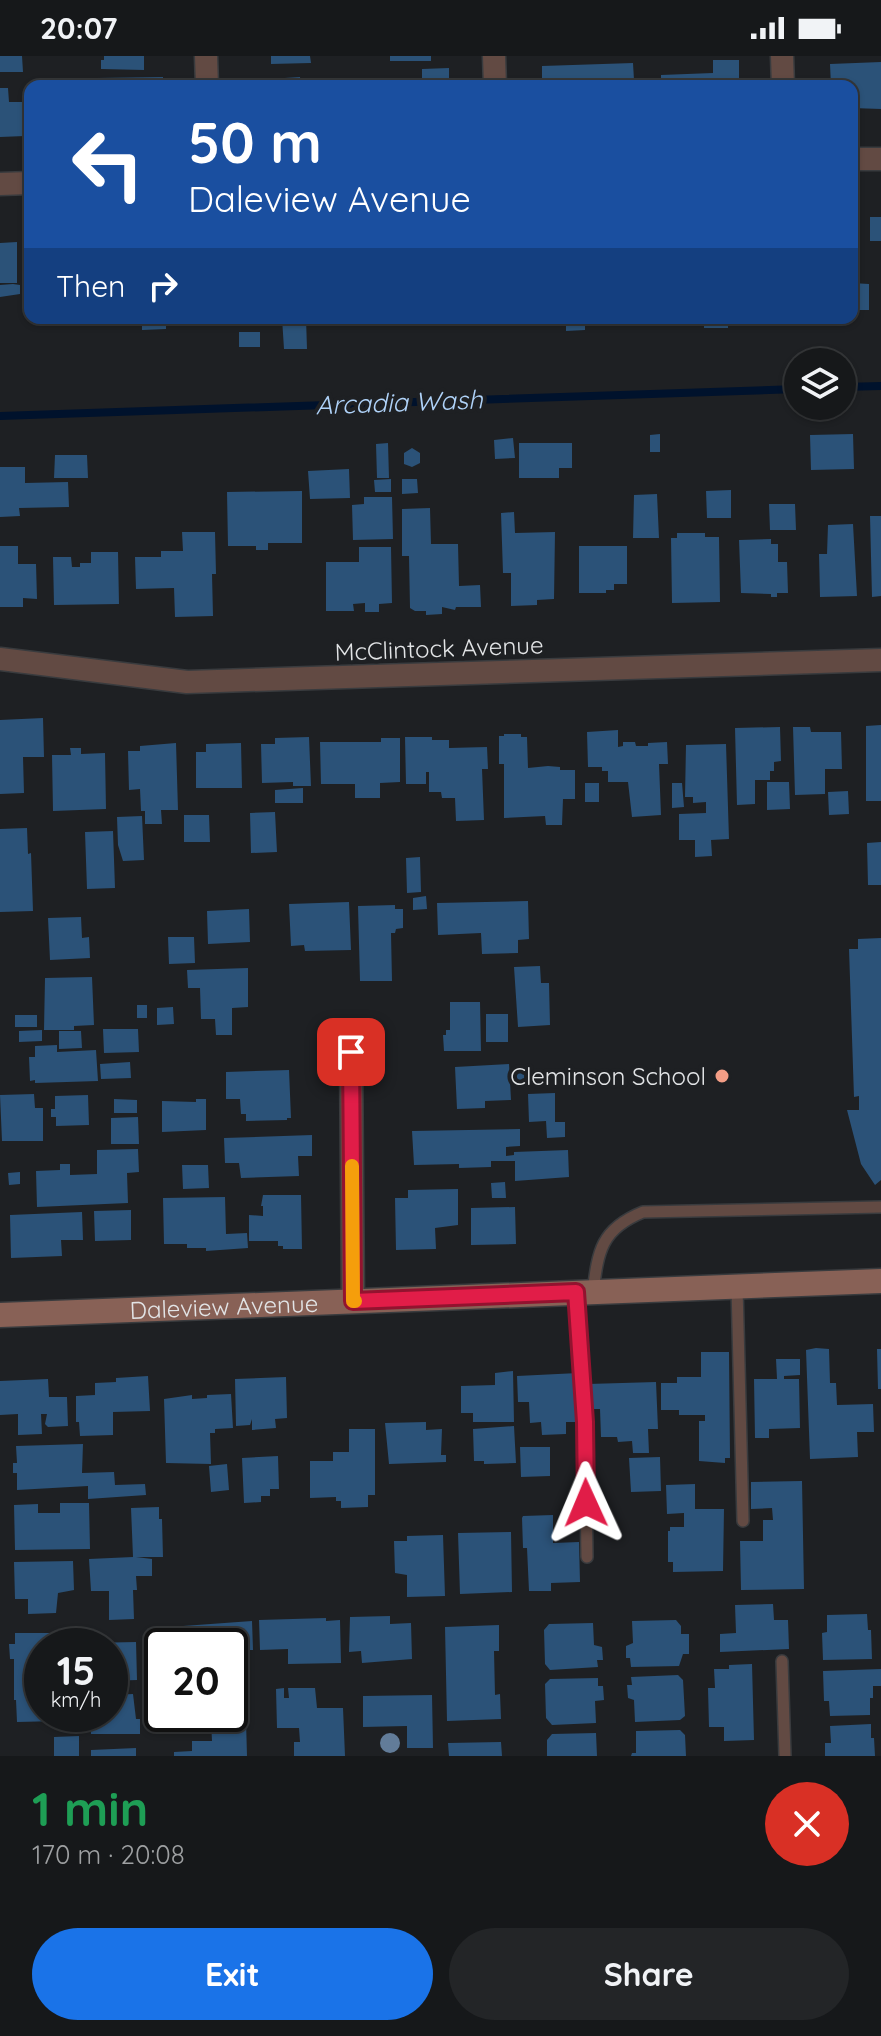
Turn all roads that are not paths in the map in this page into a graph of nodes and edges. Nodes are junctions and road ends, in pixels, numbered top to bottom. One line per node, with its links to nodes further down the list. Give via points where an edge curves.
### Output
1 (206, 56): 4 (street)
2 (494, 56): 5 (street)
3 (782, 56): 6 (street)
4 (207, 80)
5 (495, 80)
6 (783, 80)
7 (858, 159): 8 (street)
8 (881, 159)
9 (24, 183): 10 (street)
10 (0, 184)
11 (0, 659): 12 (street, McClintock Avenue, via 187,682)
12 (881, 660)
13 (351, 1052): 18 (street)
14 (881, 1207): 17 (lane, via 643,1212 624,1220 603,1240)
15 (881, 1281): 16 (street, Daleview Avenue)
16 (737, 1286): 17 (street, Daleview Avenue); 20 (lane)
17 (585, 1292): 18 (street, Daleview Avenue); 21 (lane)
18 (353, 1301): 19 (street, Daleview Avenue)
19 (0, 1315)
20 (743, 1521)
21 (587, 1557)
22 (782, 1661): 23 (lane)
23 (785, 1756)

